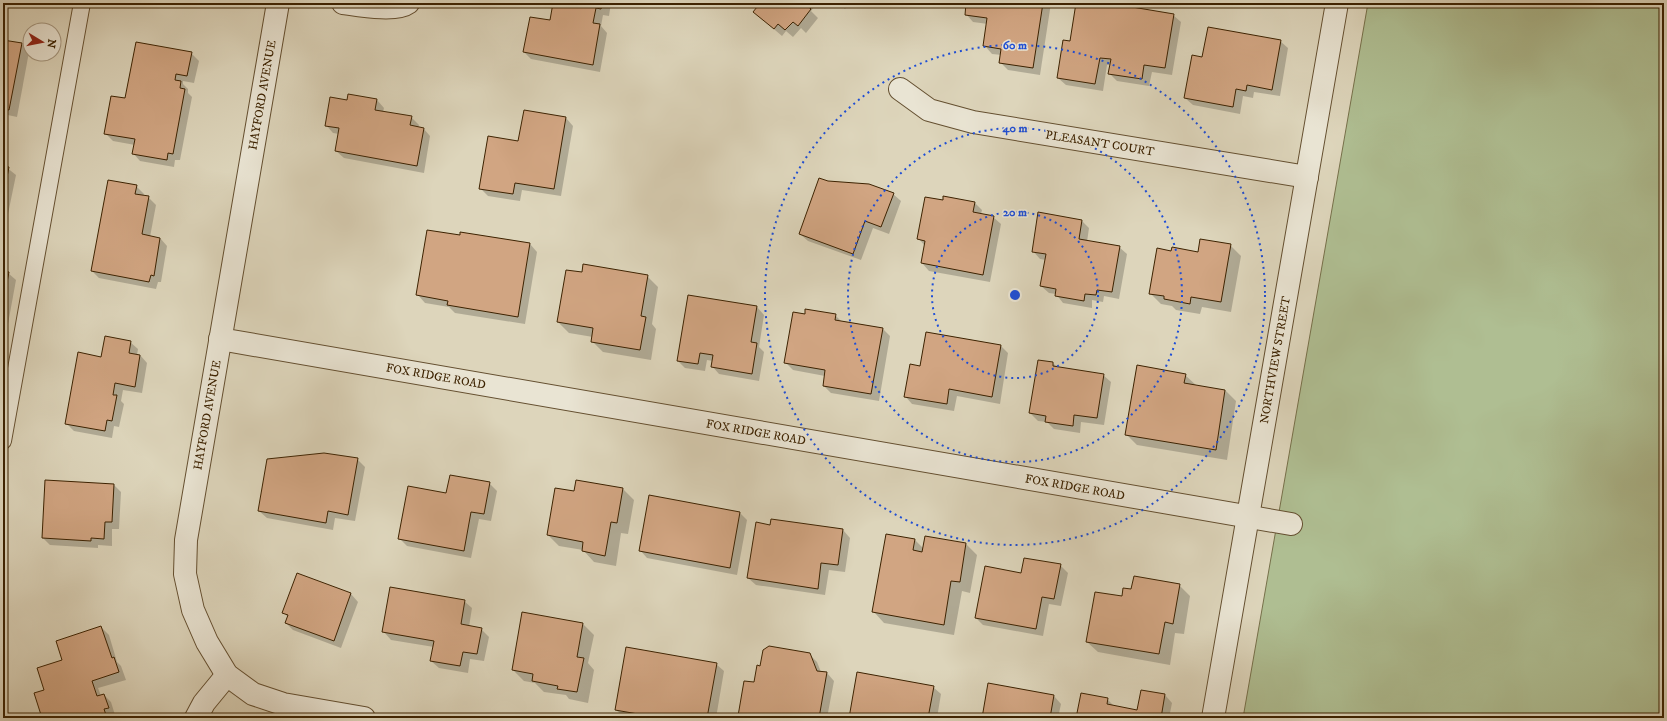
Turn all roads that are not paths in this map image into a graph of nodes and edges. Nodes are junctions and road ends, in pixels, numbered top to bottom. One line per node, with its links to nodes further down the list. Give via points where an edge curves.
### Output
1 (82, 3): 9 (lane)
2 (278, 3): 8 (street, HAYFORD AVENUE)
3 (344, 3): 4 (street, via 369,7 403,6)
4 (408, 3)
5 (1337, 3): 7 (street, NORTHVIEW STREET)
6 (900, 89): 7 (street, PLEASANT COURT, via 929,110 974,122)
7 (1307, 177): 10 (street, NORTHVIEW STREET)
8 (220, 339): 10 (street, FOX RIDGE ROAD); 12 (street, HAYFORD AVENUE, via 186,540 185,574 193,610 207,642)
9 (3, 441)
10 (1248, 516): 11 (street, FOX RIDGE ROAD); 15 (street, NORTHVIEW STREET)
11 (1291, 524)
12 (227, 675): 13 (street, via 204,703); 14 (street, HAYFORD AVENUE, via 253,694 283,704)
13 (196, 718)
14 (364, 718)
15 (1213, 718)

